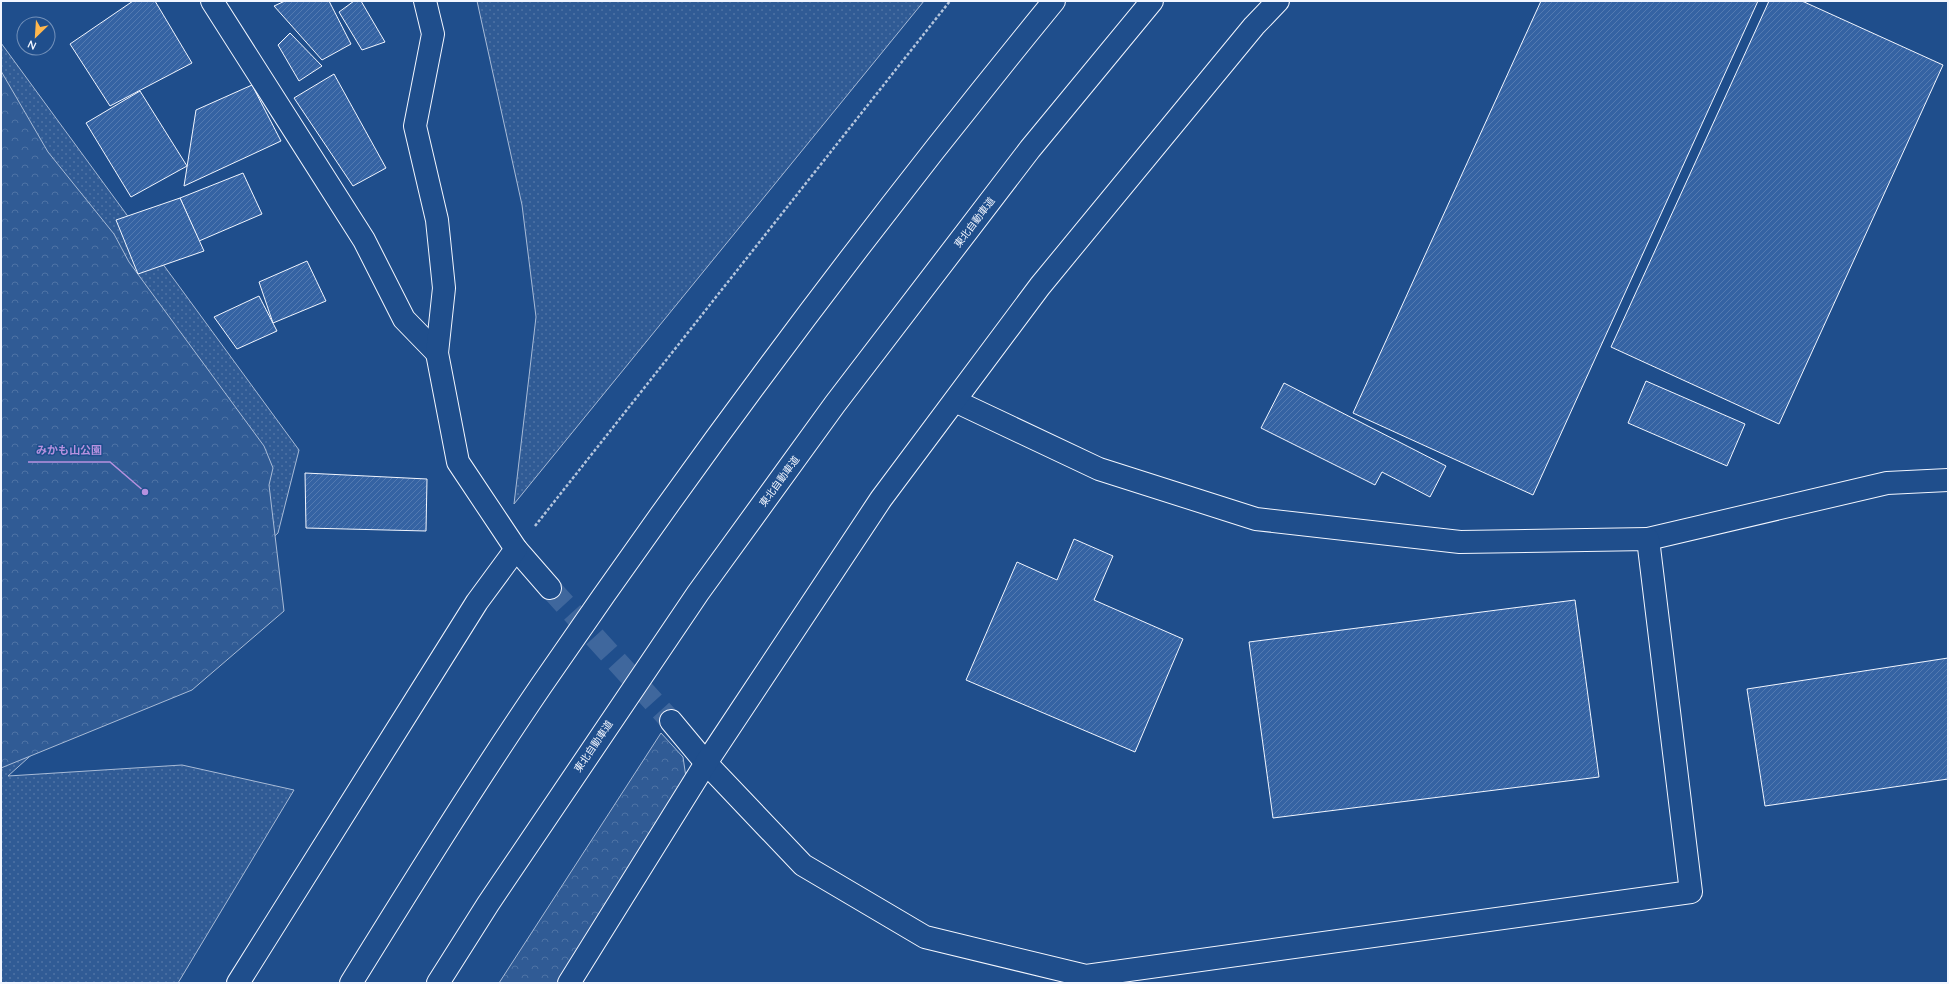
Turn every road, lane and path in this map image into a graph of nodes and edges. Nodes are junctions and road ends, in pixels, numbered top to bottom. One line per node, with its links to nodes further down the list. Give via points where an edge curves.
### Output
1 (212, 1): 7 (main road, via 364,240 404,319)
2 (425, 1): 7 (main road, via 434,34 415,126 437,220 444,288)
3 (950, 1): 11 (path)
4 (1054, 1): 17 (main road, via 970,103 773,360 639,546 540,688 427,860)
5 (1152, 1): 18 (main road, 東北自動車道, via 1030,149 835,404 676,624)
6 (1278, 1): 8 (main road, via 1254,26 1040,286)
7 (437, 353): 11 (main road, via 458,462)
8 (954, 401): 10 (main road, via 1099,469 1256,519 1460,542); 14 (main road, via 881,499)
9 (1948, 480): 10 (main road, via 1887,483)
10 (1648, 539): 15 (main road, via 1691,892)
11 (516, 549): 12 (main road); 16 (main road, via 477,602)
12 (550, 588)
13 (671, 720): 14 (main road)
14 (706, 763): 15 (main road, via 803,866 925,937); 19 (main road)
15 (1086, 980)
16 (238, 983)
17 (351, 983)
18 (438, 983)
19 (569, 983)

